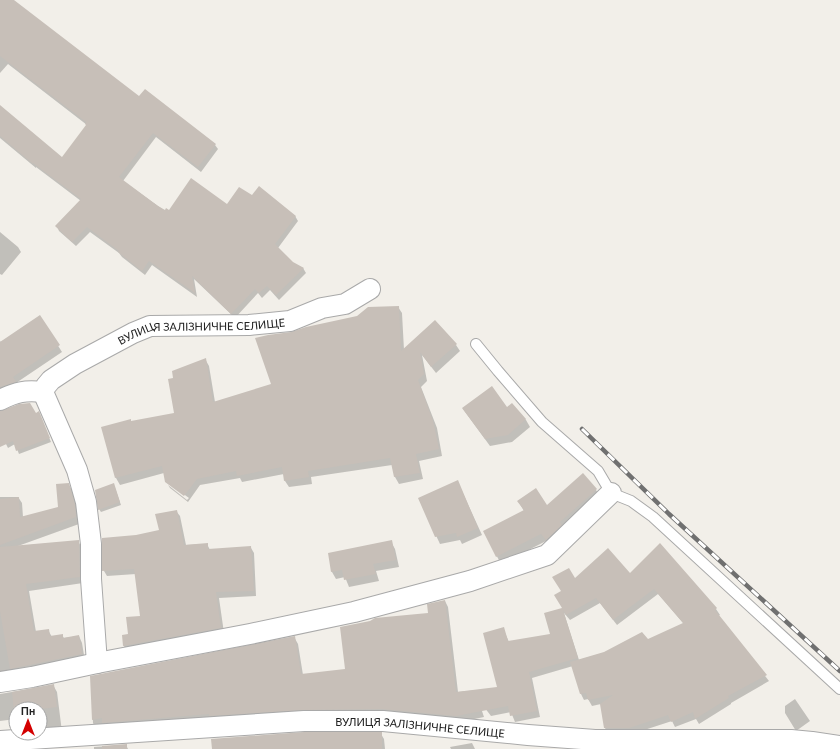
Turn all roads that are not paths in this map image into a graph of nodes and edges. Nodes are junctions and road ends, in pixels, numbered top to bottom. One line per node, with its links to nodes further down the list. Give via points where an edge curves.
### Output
1 (370, 289): 3 (street, ВУЛИЦЯ ЗАЛІЗНИЧНЕ СЕЛИЩЕ, via 345,304 322,308 290,321 249,325 150,326 75,364 52,380)
2 (476, 344): 5 (lane, via 542,422 598,471)
3 (43, 392): 4 (street, via 16,392); 6 (street, via 77,470 86,502 91,544)
4 (0, 400)
5 (611, 493): 6 (street, via 547,555 470,581 347,613); 8 (lane, via 631,501 653,517)
6 (97, 663): 7 (street)
7 (0, 682)
8 (840, 689)
9 (0, 741): 10 (street, ВУЛИЦЯ ЗАЛІЗНИЧНЕ СЕЛИЩЕ, via 304,721 383,721 528,736 588,739 791,740)
10 (840, 746)

